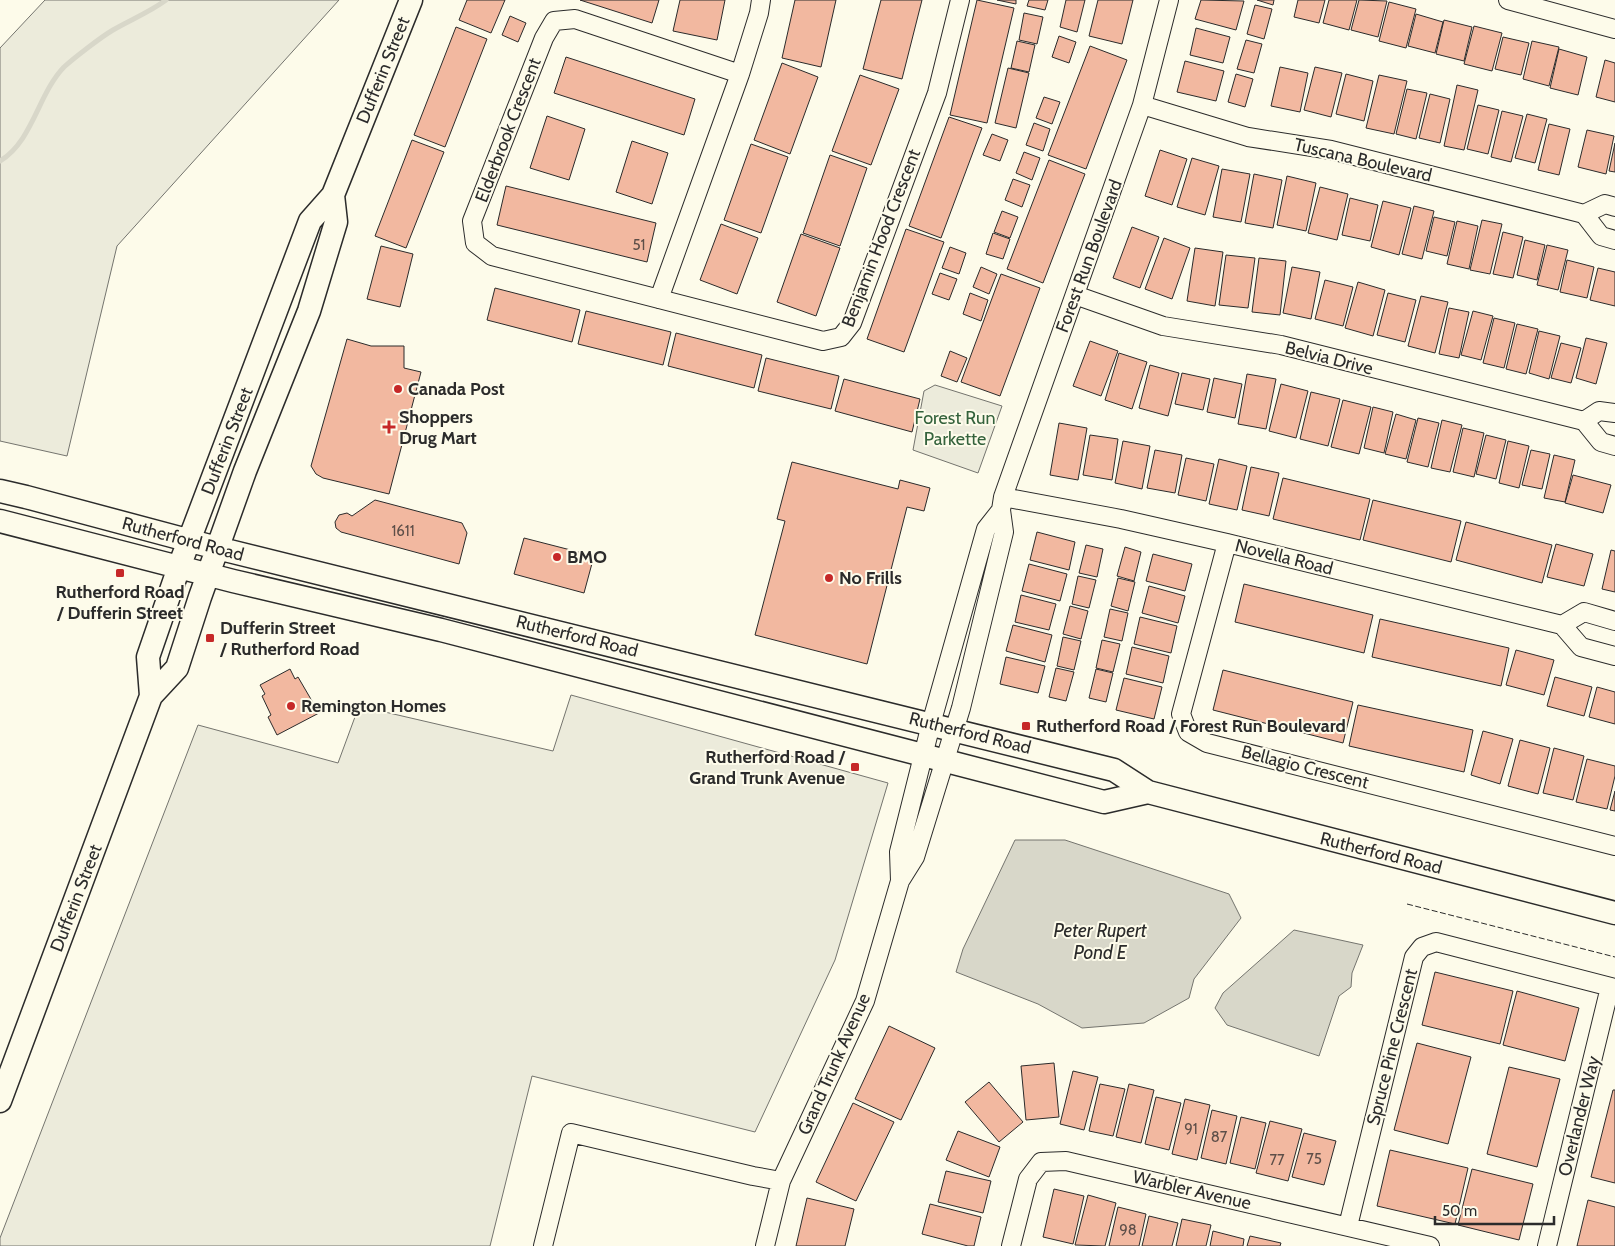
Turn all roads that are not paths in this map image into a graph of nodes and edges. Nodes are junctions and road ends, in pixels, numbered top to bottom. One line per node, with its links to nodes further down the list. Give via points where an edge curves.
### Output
1 (410, 0): 9 (main road, Dufferin Street)
2 (761, 0): 7 (street)
3 (960, 0): 14 (street, Benjamin Hood Crescent, via 936,93 852,323 841,337 823,341)
4 (1169, 0): 8 (street, Forest Run Boulevard)
5 (1508, 0): 6 (street)
6 (1615, 28)
7 (740, 74): 14 (street); 14 (street, Elderbrook Crescent, via 575,19 554,21 544,38 472,222 474,242 492,256)
8 (1142, 105): 11 (street, Tuscana Boulevard, via 1248,137 1331,150); 13 (street, Forest Run Boulevard)
9 (333, 196): 21 (main road, Dufferin Street, via 310,221); 23 (main road, Dufferin Street, via 336,222 309,311)
10 (1615, 206): 11 (street, via 1604,204)
11 (1584, 214): 12 (street, via 1601,236)
12 (1615, 240)
13 (1075, 294): 16 (street, Belvia Drive, via 1163,326 1281,346); 19 (street, Forest Run Boulevard)
14 (659, 299)
15 (1615, 413): 16 (street, via 1599,411)
16 (1584, 421): 17 (street, via 1601,442)
17 (1615, 446)
18 (0, 491): 21 (main road, Rutherford Road)
19 (1002, 504): 22 (street, Novella Road, via 1121,519); 30 (street, Forest Run Boulevard, via 986,529); 31 (street, Forest Run Boulevard, via 1004,532)
20 (0, 521): 24 (main road, Rutherford Road)
21 (189, 540): 23 (main road, Rutherford Road); 24 (main road, Dufferin Street)
22 (1228, 543): 27 (street, Novella Road); 35 (street, Bellagio Crescent, via 1181,714 1188,732 1206,743)
23 (217, 548): 25 (main road, Dufferin Street); 30 (main road, Rutherford Road)
24 (179, 566): 25 (main road, Rutherford Road); 29 (main road, Dufferin Street, via 148,657)
25 (208, 575): 29 (main road, Dufferin Street, via 177,668); 32 (main road, Rutherford Road, via 441,630)
26 (1615, 622): 27 (street, via 1584,612)
27 (1562, 625): 28 (street, via 1582,647)
28 (1615, 656)
29 (152, 696): 39 (main road, Dufferin Street)
30 (931, 724): 31 (main road, Rutherford Road); 32 (street, Forest Run Boulevard)
31 (954, 730): 33 (street, Forest Run Boulevard); 34 (main road, Rutherford Road, via 1114,770)
32 (923, 756): 33 (main road, Rutherford Road); 36 (street, Grand Trunk Avenue, via 899,852)
33 (945, 761): 34 (main road, Rutherford Road, via 1104,802); 36 (street, Grand Trunk Avenue, via 915,857)
34 (1148, 792): 37 (main road, Rutherford Road)
35 (1615, 846)
36 (900, 881): 40 (street, Grand Trunk Avenue, via 865,1001)
37 (1615, 913)
38 (1612, 988): 41 (street, Spruce Pine Crescent, via 1436,942 1422,947 1414,957); 46 (street, Overlander Way)
39 (0, 1101)
40 (781, 1181): 42 (street, via 571,1132); 43 (street, Grand Trunk Avenue)
41 (1348, 1226): 44 (street, Warbler Avenue, via 1066,1161 1041,1162 1028,1179); 45 (street, Warbler Avenue)
42 (543, 1246)
43 (765, 1246)
44 (1011, 1246)
45 (1430, 1246)
46 (1547, 1246)

